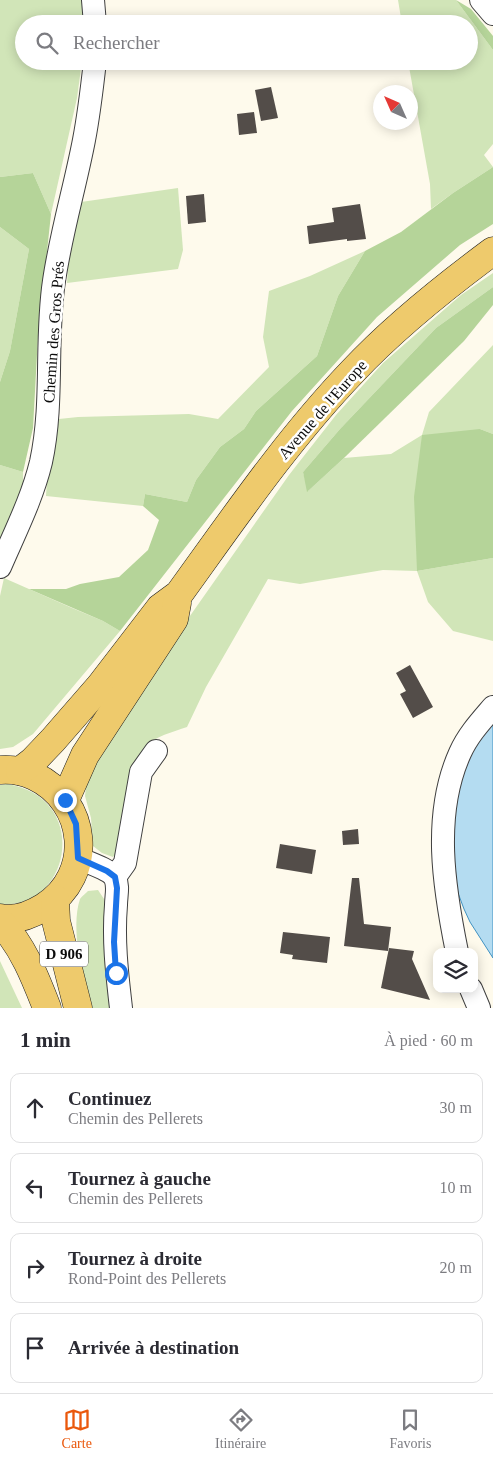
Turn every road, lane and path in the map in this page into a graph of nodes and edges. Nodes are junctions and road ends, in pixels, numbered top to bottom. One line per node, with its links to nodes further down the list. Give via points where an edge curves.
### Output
1 (481, 0): 2 (street)
2 (493, 14)
3 (94, 70): 5 (street, Chemin des Gros Prés, via 84,140 53,291 49,391 41,460 32,495)
4 (493, 251): 6 (main road, Avenue de l'Europe, via 387,337 352,371 288,445)
5 (0, 567)
6 (179, 594): 9 (main road, Avenue de l'Europe, via 160,608 100,686 40,754); 10 (main road, Avenue de l'Europe, via 174,619 85,755)
7 (493, 706): 16 (street, via 460,752 451,776 444,814 442,856)
8 (156, 751): 12 (street, via 141,772 125,863)
9 (10, 771): 10 (main road, via 47,782)
10 (65, 800): 11 (main road, via 76,824)
11 (78, 858): 12 (street); 13 (main road, via 70,880)
12 (115, 877): 20 (street, via 114,949)
13 (55, 900): 14 (main road, via 32,914); 19 (main road, D 906, via 56,922)
14 (0, 918)
15 (0, 922): 18 (main road, D 906, via 19,946)
16 (456, 948)
17 (473, 993): 21 (street)
18 (48, 1008)
19 (78, 1008)
20 (121, 1008)
21 (479, 1008)

